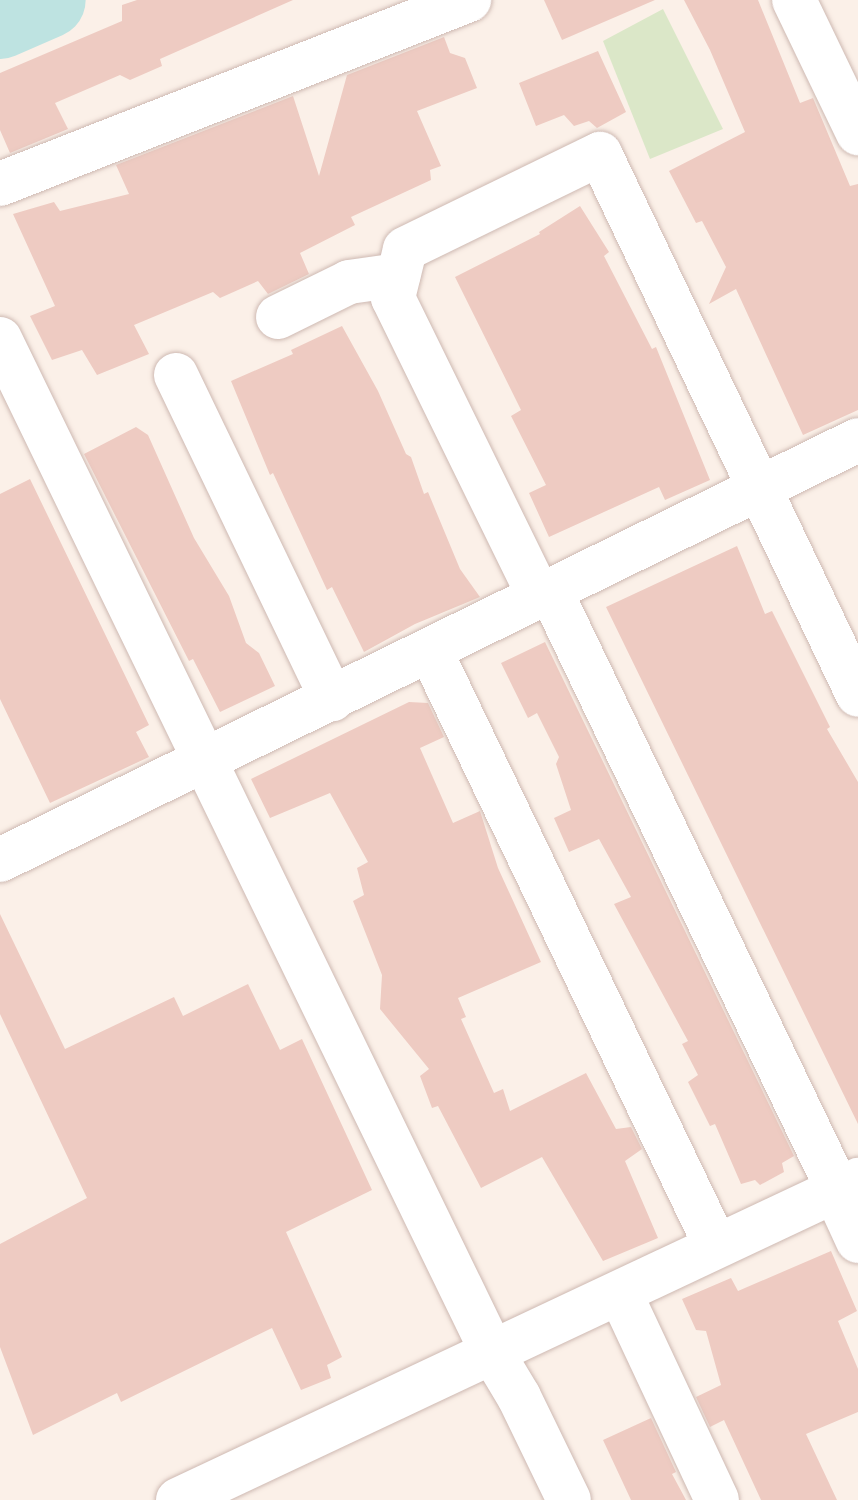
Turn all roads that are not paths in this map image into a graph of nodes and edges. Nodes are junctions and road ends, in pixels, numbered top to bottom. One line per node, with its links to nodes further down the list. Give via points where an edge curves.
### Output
1 (469, 0): 4 (street)
2 (794, 0): 3 (street)
3 (858, 133)
4 (0, 184)
5 (399, 275): 6 (street, via 349,282); 10 (street, via 405,249 600,154); 11 (street, via 393,298)
6 (278, 317)
7 (0, 339): 15 (street)
8 (176, 375): 14 (street)
9 (858, 440): 10 (street)
10 (759, 488): 11 (street); 13 (street)
11 (545, 593): 12 (street); 17 (street)
12 (430, 650): 14 (street); 19 (street)
13 (858, 695)
14 (332, 699): 15 (street)
15 (207, 761): 16 (street); 21 (street)
16 (0, 860)
17 (844, 1187): 18 (street); 19 (street)
18 (858, 1241)
19 (716, 1246): 20 (street)
20 (621, 1295): 21 (street); 24 (street)
21 (492, 1352): 22 (street); 23 (street)
22 (178, 1500)
23 (569, 1500)
24 (717, 1500)

